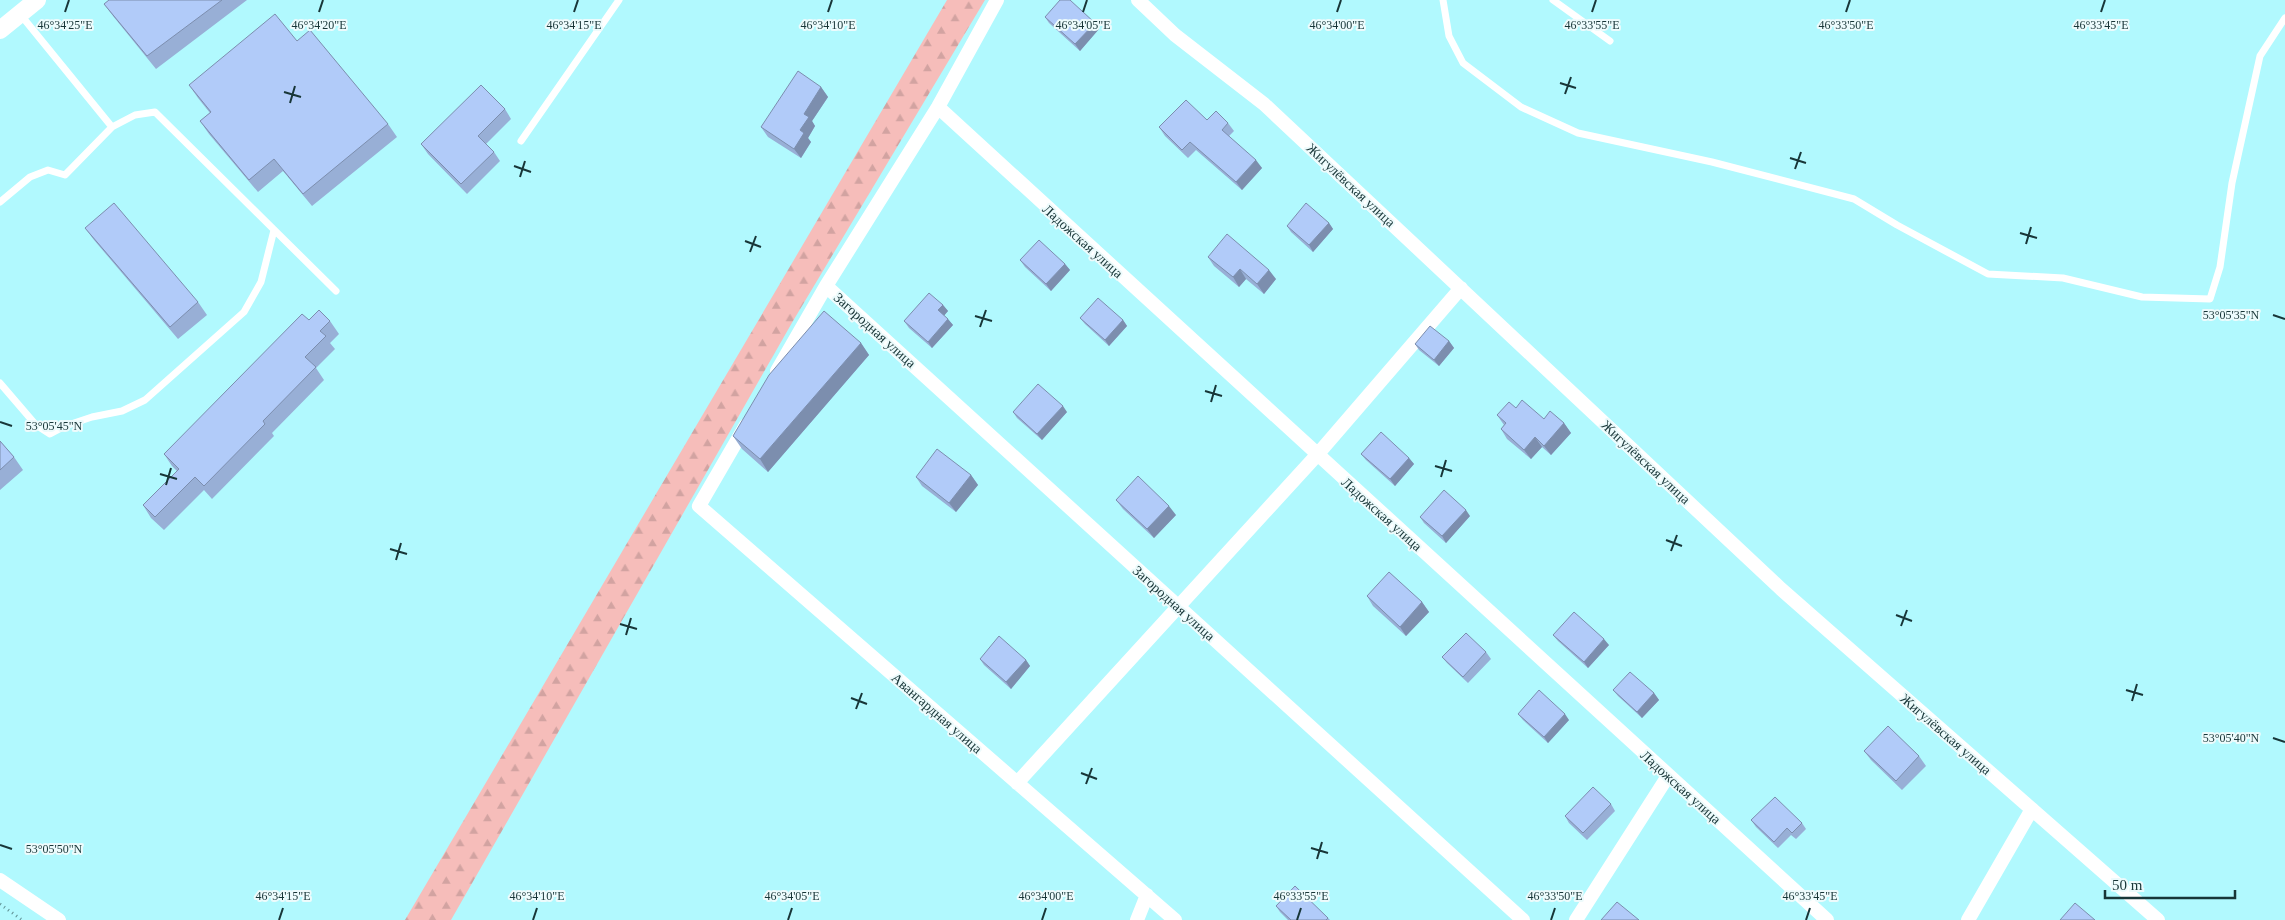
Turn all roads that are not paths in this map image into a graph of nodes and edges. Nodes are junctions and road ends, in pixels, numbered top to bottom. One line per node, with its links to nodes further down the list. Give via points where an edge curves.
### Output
1 (37, 0): 7 (street)
2 (619, 0): 13 (lane)
3 (997, 0): 11 (street)
4 (1138, 0): 17 (street, Жигулёвская улица, via 1264,104)
5 (1443, 0): 8 (lane, via 1449,36 1463,63 1521,107 1578,133 1712,162 1854,199 1988,274 2063,278 2152,298 2210,299 2220,267 2232,183 2260,56)
6 (1553, 0): 10 (lane)
7 (19, 14): 9 (street); 12 (lane)
8 (2285, 18)
9 (0, 30)
10 (1610, 41)
11 (938, 107): 16 (street); 22 (street, Ладожская улица)
12 (112, 127): 14 (lane, via 65,175 48,170 30,177); 15 (lane, via 135,116 155,112)
13 (521, 141)
14 (0, 202)
15 (274, 230): 18 (lane); 20 (lane, via 261,282 244,312 145,400 122,411 92,417 50,434 36,425)
16 (826, 286): 19 (street); 23 (street, Загородная улица)
17 (1461, 288): 22 (street); 26 (street, Жигулёвская улица, via 1781,589)
18 (336, 292)
19 (772, 379)
20 (0, 383)
21 (753, 413): 25 (street, Авангардная улица, via 699,506)
22 (1317, 455): 23 (street); 24 (street, Ладожская улица)
23 (1178, 606): 25 (street); 32 (street, Загородная улица)
24 (1668, 776): 33 (street); 34 (street, Ладожская улица)
25 (1017, 782): 28 (street, Авангардная улица)
26 (2032, 810): 35 (street); 36 (street, Жигулёвская улица)
27 (0, 880): 29 (street)
28 (1147, 895): 30 (street); 31 (street, Авангардная улица)
29 (58, 920)
30 (1138, 920)
31 (1175, 920)
32 (1523, 920)
33 (1576, 920)
34 (1827, 920)
35 (1968, 920)
36 (2158, 920)

